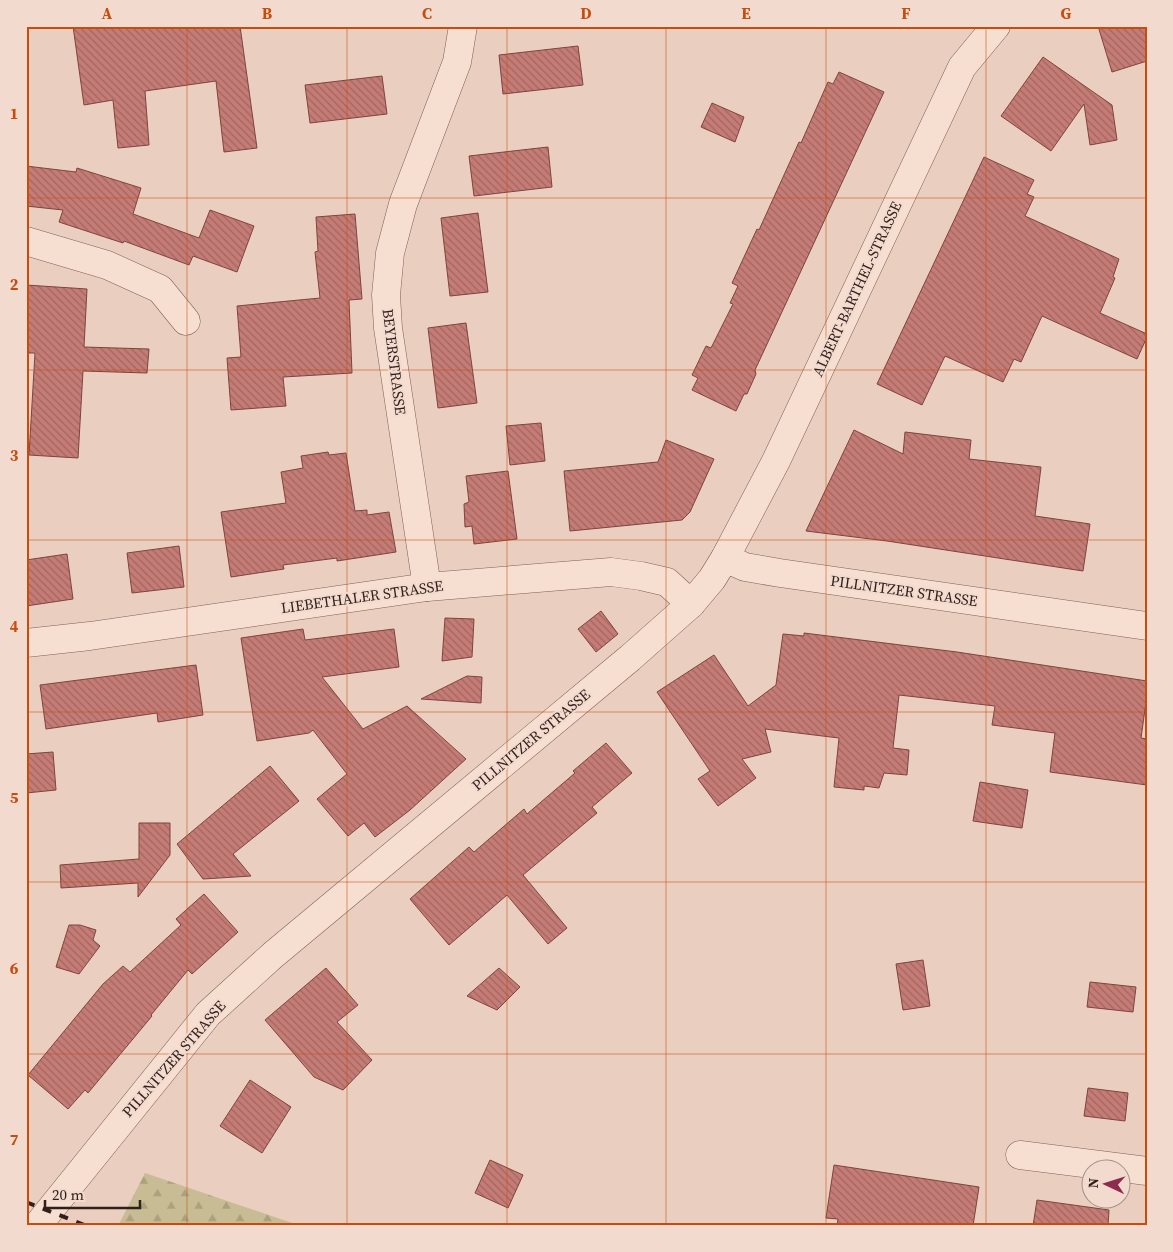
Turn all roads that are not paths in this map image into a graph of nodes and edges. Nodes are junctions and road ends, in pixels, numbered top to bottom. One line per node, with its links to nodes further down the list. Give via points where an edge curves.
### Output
1 (463, 26): 6 (street, BEYERSTRASSE, via 457,62 403,204 390,254 386,295)
2 (996, 26): 5 (street, ALBERT-BARTHEL-STRASSE, via 962,66 776,461)
3 (26, 241): 4 (street, via 107,266 160,289)
4 (186, 321)
5 (725, 558): 7 (street, PILLNITZER STRASSE); 8 (street, PILLNITZER STRASSE, via 745,567 780,573)
6 (426, 587): 7 (street, LIEBETHALER STRASSE, via 611,572 667,582); 9 (street, LIEBETHALER STRASSE)
7 (691, 604): 12 (street, PILLNITZER STRASSE, via 273,955 208,1014)
8 (1147, 626)
9 (26, 643)
10 (1020, 1155): 11 (street)
11 (1147, 1172)
12 (37, 1226)

